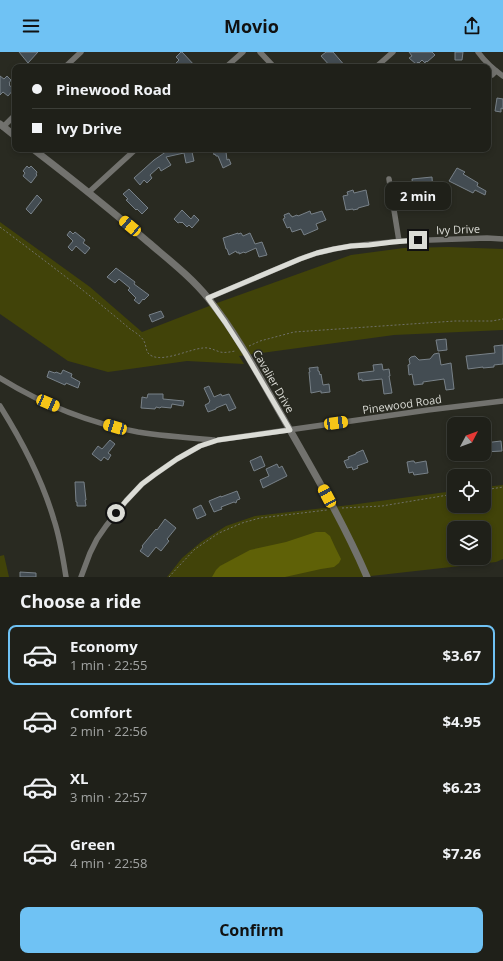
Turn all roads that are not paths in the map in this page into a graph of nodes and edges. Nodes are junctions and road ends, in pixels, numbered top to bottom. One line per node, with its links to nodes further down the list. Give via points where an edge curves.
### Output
1 (81, 52): 6 (street)
2 (243, 52): 7 (street)
3 (260, 52): 8 (street)
4 (393, 52): 9 (street)
5 (478, 52): 10 (street)
6 (68, 64)
7 (229, 64)
8 (271, 64)
9 (379, 64)
10 (488, 64)
11 (491, 67): 12 (street)
12 (496, 72): 13 (street); 14 (street)
13 (491, 74)
14 (503, 76)
15 (12, 117): 16 (street)
16 (2, 125): 17 (street)
17 (12, 133)
18 (37, 152): 21 (street, Cavalier Drive)
19 (133, 152): 21 (street)
20 (389, 179): 23 (street)
21 (89, 192): 24 (street, Cavalier Drive, via 176,266)
22 (503, 239): 23 (street, Ivy Drive)
23 (399, 241): 24 (street, Ivy Drive, via 351,246 317,253)
24 (208, 298): 28 (street, Cavalier Drive, via 243,349)
25 (0, 378): 29 (street, via 48,403 115,427 167,436)
26 (503, 401): 28 (street, Pinewood Road)
27 (0, 406): 30 (street, via 26,451 48,502 59,539)
28 (290, 430): 29 (street, Pinewood Road); 32 (street, Cavalier Drive, via 352,542)
29 (218, 440): 31 (street, Pinewood Road, via 200,446 177,459 142,484 97,539)
30 (66, 577)
31 (81, 577)
32 (367, 577)

